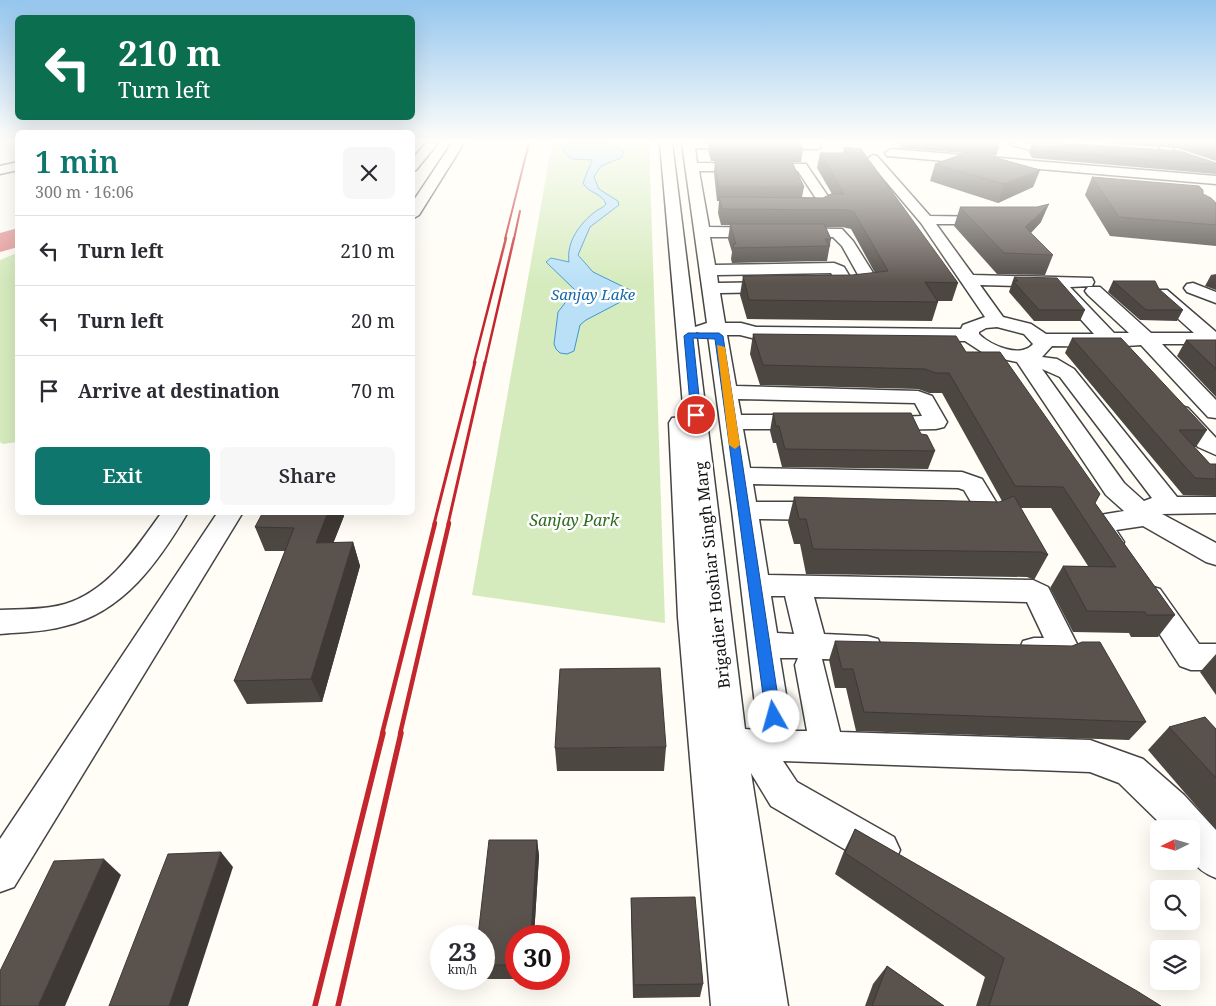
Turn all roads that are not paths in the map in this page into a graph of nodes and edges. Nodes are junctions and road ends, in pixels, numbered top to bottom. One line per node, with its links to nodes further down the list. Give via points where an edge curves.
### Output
1 (428, 190): 10 (street)
2 (662, 190): 25 (street, Brigadier Hoshiar Singh Marg)
3 (680, 190): 25 (street, Brigadier Hoshiar Singh Marg)
4 (695, 190): 7 (street)
5 (818, 190): 9 (street, via 822,196)
6 (896, 190): 11 (street)
7 (697, 202): 8 (street); 13 (street)
8 (713, 202)
9 (792, 202)
10 (415, 210)
11 (926, 220): 12 (street); 15 (street)
12 (1002, 220)
13 (703, 237): 14 (street); 18 (street, via 831,231 841,234 872,284)
14 (709, 270): 18 (street, via 834,268); 19 (street)
15 (970, 280): 24 (street); 28 (street, via 1090,286)
16 (789, 287): 19 (street)
17 (828, 287): 18 (street)
18 (848, 287)
19 (712, 288): 26 (street)
20 (1062, 288): 30 (street)
21 (1193, 288): 23 (street)
22 (1161, 294): 29 (street)
23 (1216, 298)
24 (997, 322): 27 (street, via 975,326 970,329); 31 (street, via 1025,328)
25 (680, 332): 26 (street); 62 (street, Brigadier Hoshiar Singh Marg, via 715,607); 69 (street, Brigadier Hoshiar Singh Marg, via 693,616)
26 (719, 333): 27 (street); 34 (street)
27 (970, 335): 32 (street, via 995,352)
28 (1143, 337): 29 (street); 30 (street); 37 (street)
29 (1211, 337)
30 (1110, 338): 31 (street); 33 (street)
31 (1041, 340): 32 (street, via 1040,351)
32 (1025, 359): 48 (street, via 1115,488); 48 (street, via 1050,363 1067,373)
33 (1134, 362)
34 (726, 392): 35 (street); 38 (street)
35 (753, 393): 39 (street); 41 (street, via 918,397 925,400 936,422)
36 (1167, 398): 42 (street, via 1206,442)
37 (1216, 412)
38 (731, 422): 39 (street); 43 (street)
39 (760, 422): 40 (street)
40 (827, 422)
41 (865, 423)
42 (1216, 448)
43 (739, 476): 44 (street); 46 (street)
44 (772, 476): 47 (street); 52 (street, via 962,480 973,485 989,512 988,516)
45 (1216, 505): 48 (street)
46 (745, 510): 47 (street); 54 (street)
47 (782, 510): 49 (street)
48 (1151, 510): 53 (street); 61 (street, via 1098,523 1191,657)
49 (850, 512)
50 (174, 515): 56 (street, via 131,574 94,604 72,613)
51 (229, 515): 68 (street)
52 (949, 515)
53 (1216, 555)
54 (756, 586): 55 (street); 57 (street)
55 (797, 586): 59 (street, via 1032,591 1038,595 1064,648 1059,651); 60 (street)
56 (0, 622)
57 (764, 645): 60 (street); 62 (street)
58 (890, 648): 60 (street)
59 (1005, 650)
60 (811, 656): 63 (street)
61 (1216, 657)
62 (754, 745): 63 (street); 67 (street, via 784,794); 70 (street, Brigadier Hoshiar Singh Marg)
63 (827, 748): 64 (street, via 1090,756 1131,771)
64 (1183, 820)
65 (1200, 840): 66 (street)
66 (1216, 859)
67 (913, 868)
68 (0, 873)
69 (733, 1006)
70 (766, 1006)

